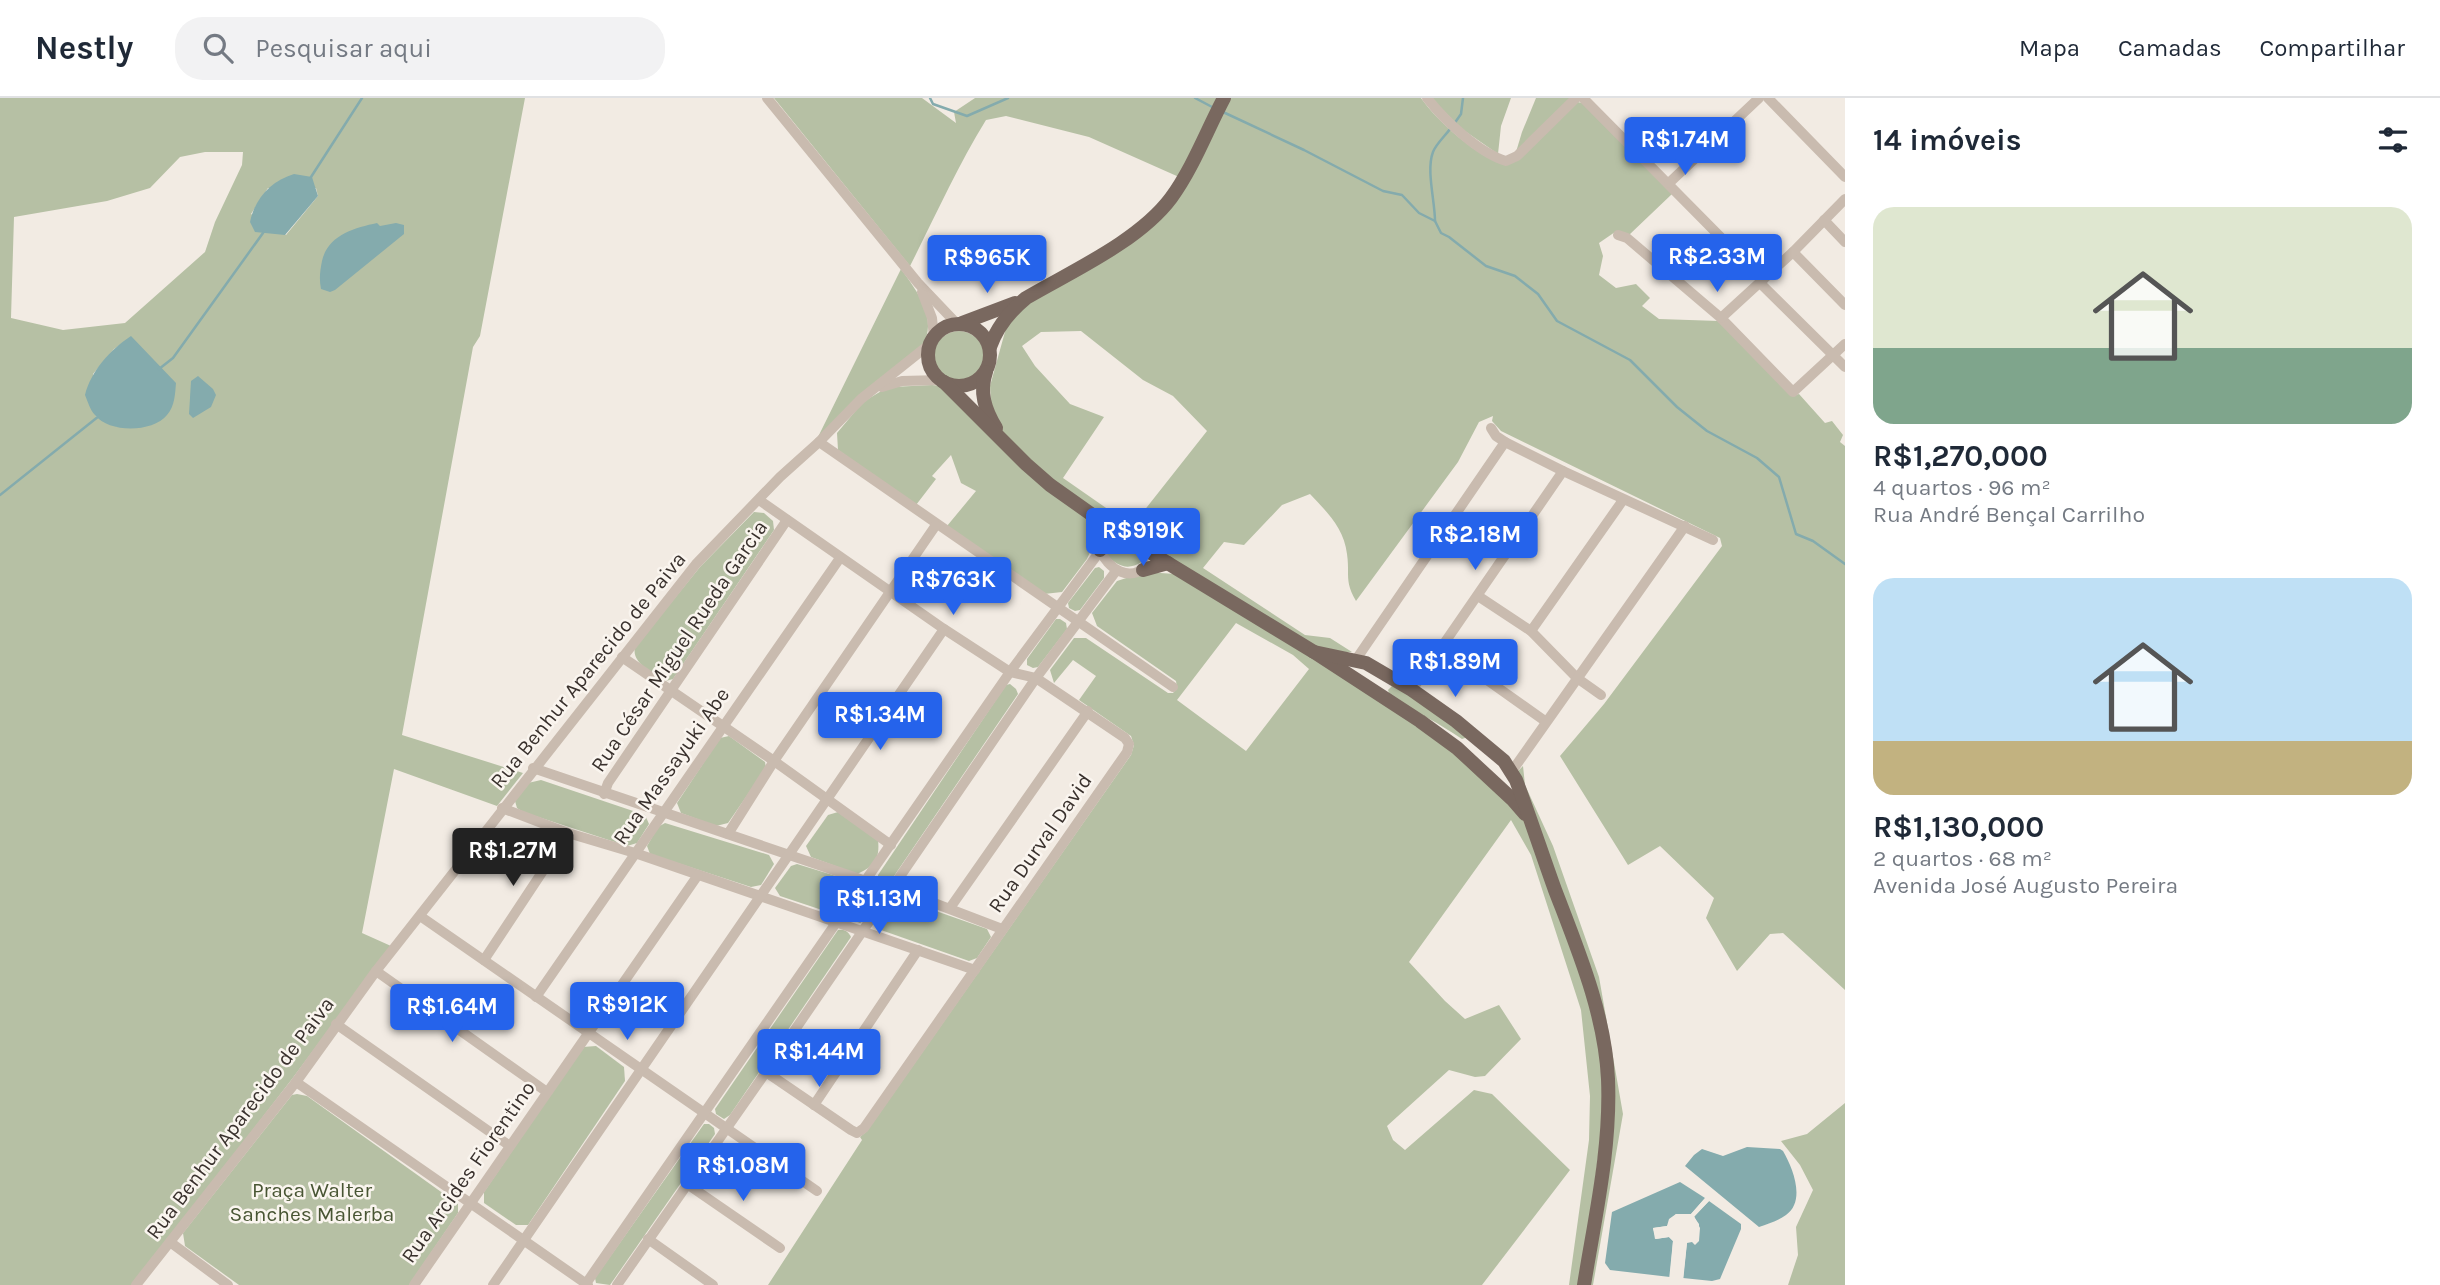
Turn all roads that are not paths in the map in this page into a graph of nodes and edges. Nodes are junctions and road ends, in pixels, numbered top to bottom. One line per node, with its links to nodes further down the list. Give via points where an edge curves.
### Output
1 (767, 98): 16 (street)
2 (1427, 98): 3 (street, via 1460,132 1506,161 1517,156)
3 (1576, 98)
4 (1583, 98): 9 (street)
5 (1759, 98): 9 (street)
6 (1768, 98): 8 (street)
7 (1220, 106): 17 (main road, via 1160,210 1119,242)
8 (1845, 177)
9 (1669, 183): 15 (street)
10 (1845, 199): 11 (street)
11 (1824, 220): 13 (street); 14 (street)
12 (1618, 235): 19 (street)
13 (1845, 242)
14 (1793, 252): 15 (street); 18 (street)
15 (1762, 281): 19 (street); 24 (street)
16 (918, 283): 20 (street); 21 (street, via 930,311)
17 (1026, 298): 20 (main road); 23 (main road, via 1003,321)
18 (1845, 305)
19 (1721, 318): 24 (street, via 1793,392)
20 (959, 324): 21 (main road, via 948,326); 23 (main road, via 984,335)
21 (932, 341): 27 (main road, via 928,359); 28 (street, Rua Benhur Aparecido de Paiva)
22 (1845, 344): 24 (street)
23 (989, 347): 26 (main road)
24 (1833, 355): 25 (street)
25 (1845, 367)
26 (986, 372): 27 (main road, via 967,385); 31 (main road, via 982,382 985,404)
27 (942, 381): 28 (street, Rua Benhur Aparecido de Paiva, via 902,381); 31 (main road)
28 (861, 399): 30 (street, Rua Benhur Aparecido de Paiva)
29 (1491, 428): 32 (street)
30 (819, 442): 34 (street, Rua Benhur Aparecido de Paiva); 38 (street)
31 (1004, 442): 36 (main road)
32 (1505, 442): 33 (street); 57 (street)
33 (1563, 471): 35 (street); 49 (street)
34 (759, 500): 37 (street); 56 (street, Rua Benhur Aparecido de Paiva, via 696,564)
35 (1623, 500): 39 (street); 53 (street)
36 (1098, 519): 40 (main road); 42 (main road)
37 (787, 520): 44 (street); 63 (street, Rua César Miguel Rueda Garcia)
38 (936, 525): 48 (street); 50 (street)
39 (1685, 526): 41 (street); 61 (street)
40 (1115, 531): 42 (street); 43 (main road)
41 (1713, 540)
42 (1100, 550): 46 (street); 50 (street)
43 (1153, 554): 45 (main road); 47 (street)
44 (840, 558): 48 (street); 70 (street, Rua Massayuki Abe)
45 (1168, 563): 47 (main road); 55 (main road)
46 (1116, 570): 47 (street); 51 (street)
47 (1143, 570)
48 (892, 591): 52 (street); 72 (street)
49 (1478, 596): 53 (street); 54 (street)
50 (1057, 608): 51 (street); 58 (street)
51 (1078, 621): 59 (street); 62 (street)
52 (944, 629): 58 (street); 76 (street)
53 (1531, 631): 61 (street)
54 (1442, 648): 64 (street); 69 (street)
55 (1314, 652): 57 (main road); 66 (main road)
56 (622, 657): 63 (street); 73 (street, Rua Benhur Aparecido de Paiva)
57 (1355, 661): 60 (main road)
58 (1010, 672): 59 (street); 82 (street)
59 (1036, 677): 67 (street); 87 (street)
60 (1393, 678): 64 (main road); 66 (main road)
61 (1577, 678): 65 (street); 69 (street)
62 (1173, 687)
63 (671, 690): 70 (street); 75 (street, Rua César Miguel Rueda Garcia)
64 (1412, 690): 71 (main road)
65 (1601, 695)
66 (1381, 696): 68 (main road)
67 (1088, 711): 89 (street); 92 (street, Rua Durval David, via 1125,738 1127,752)
68 (1420, 721): 71 (main road, via 1463,743); 79 (main road, via 1475,765)
69 (1545, 721): 74 (street)
70 (722, 726): 72 (street); 78 (street, Rua Massayuki Abe)
71 (1473, 736): 74 (main road)
72 (775, 761): 76 (street); 81 (street)
73 (533, 768): 75 (street); 77 (street, Rua Benhur Aparecido de Paiva)
74 (1511, 771): 79 (main road)
75 (604, 794): 78 (street)
76 (829, 800): 82 (street); 84 (street)
77 (502, 808): 80 (street); 90 (street, Rua Benhur Aparecido de Paiva)
78 (663, 812): 81 (street); 83 (street, Rua Massayuki Abe)
79 (1530, 821): 123 (main road, via 1585,974 1608,1076 1606,1143)
80 (568, 833): 83 (street); 95 (street)
81 (728, 834): 84 (street)
82 (891, 845): 86 (street)
83 (635, 853): 85 (street); 98 (street, Rua Massayuki Abe)
84 (789, 855): 86 (street); 88 (street)
85 (698, 874): 88 (street); 100 (street, Rua Arcides Fiorentino)
86 (866, 881): 87 (street); 91 (street)
87 (892, 887): 89 (street); 93 (street)
88 (760, 895): 91 (street); 101 (street)
89 (950, 908): 92 (street)
90 (420, 916): 95 (street); 97 (street, Rua Benhur Aparecido de Paiva)
91 (837, 923): 93 (street); 106 (street)
92 (1002, 929): 96 (street, Rua Durval David)
93 (863, 932): 94 (street); 102 (street)
94 (918, 950): 96 (street); 105 (street)
95 (484, 960): 98 (street)
96 (975, 970): 105 (street, Rua Durval David, via 863,1128 857,1133)
97 (376, 971): 99 (street, Rua Benhur Aparecido de Paiva); 104 (street)
98 (536, 997): 100 (street)
99 (336, 1024): 103 (street, Rua Benhur Aparecido de Paiva); 108 (street)
100 (588, 1034): 101 (street); 104 (street, Rua Arcides Fiorentino)
101 (642, 1071): 106 (street); 113 (street)
102 (766, 1072): 105 (street); 107 (street)
103 (296, 1082): 111 (street); 114 (street, Rua Benhur Aparecido de Paiva)
104 (547, 1092): 108 (street, Rua Arcides Fiorentino)
105 (814, 1105)
106 (705, 1114): 107 (street); 116 (street)
107 (727, 1128): 109 (street); 110 (street)
108 (510, 1146): 111 (street, Rua Arcides Fiorentino)
109 (687, 1184): 112 (street); 115 (street)
110 (817, 1191)
111 (470, 1204): 113 (street); 119 (street, Rua Arcides Fiorentino)
112 (648, 1240): 121 (street); 122 (street)
113 (524, 1241): 116 (street); 120 (street)
114 (170, 1242): 117 (street, Rua Benhur Aparecido de Paiva); 118 (street)
115 (780, 1248)
116 (586, 1284)
117 (136, 1285)
118 (228, 1285)
119 (414, 1285)
120 (493, 1285)
121 (617, 1285)
122 (713, 1285)
123 (1584, 1285)

